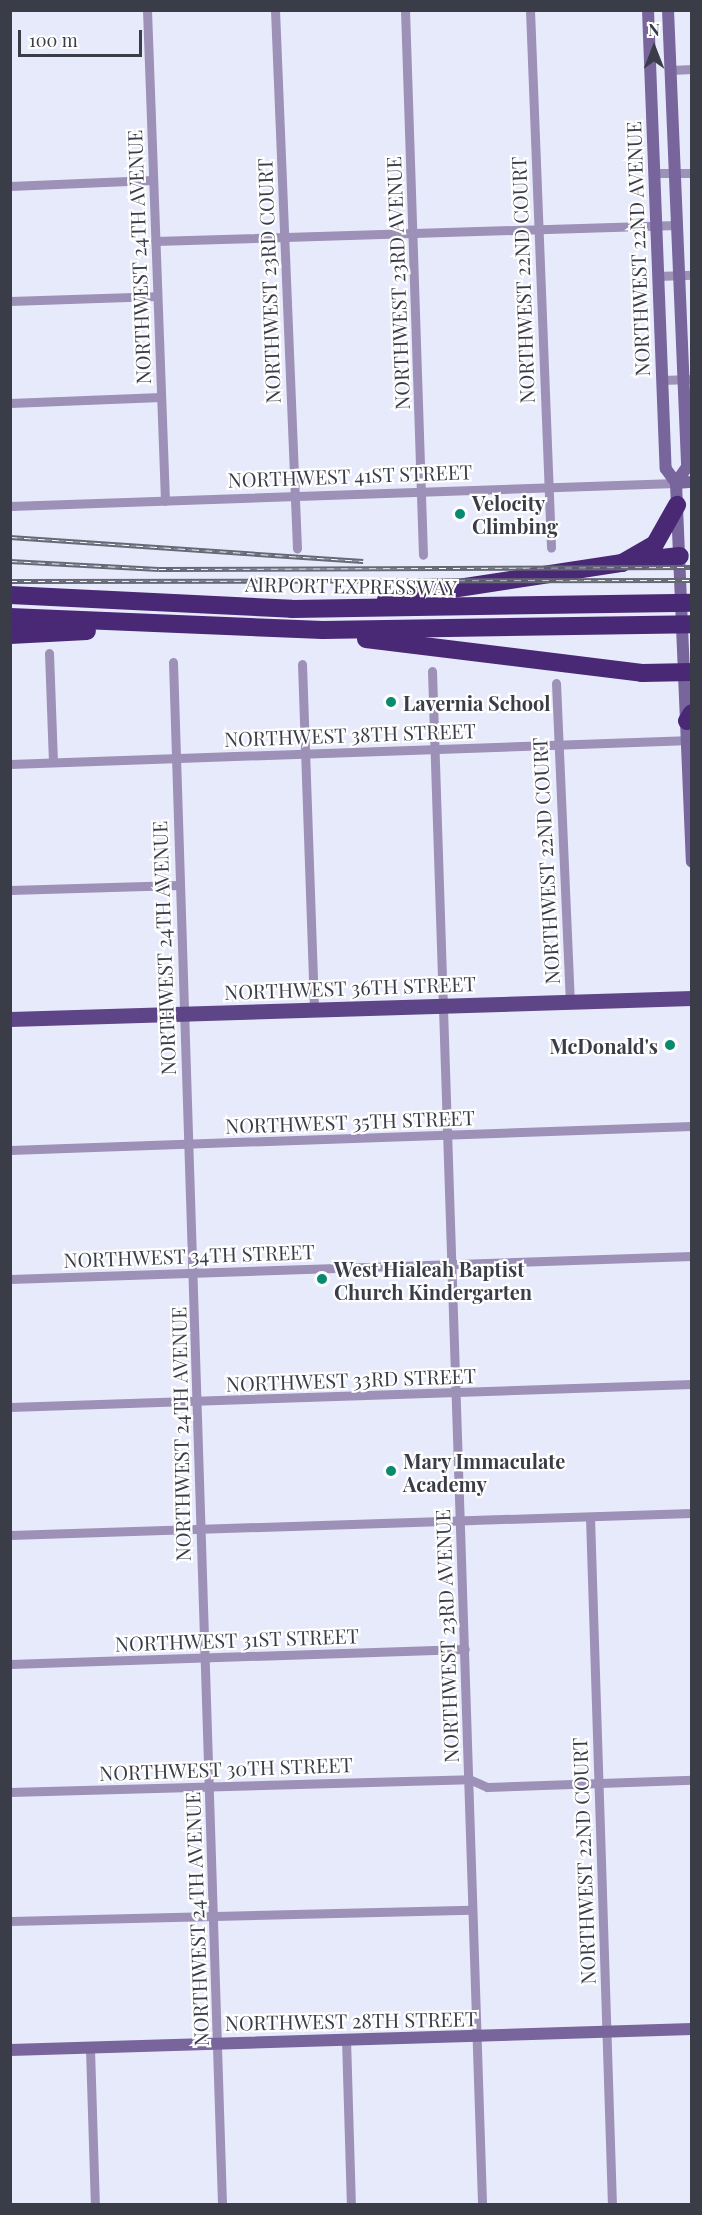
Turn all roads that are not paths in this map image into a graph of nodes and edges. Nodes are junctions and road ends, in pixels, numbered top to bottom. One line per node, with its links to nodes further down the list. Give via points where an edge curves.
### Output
1 (147, 10): 12 (street, NORTHWEST 24TH AVENUE)
2 (275, 10): 18 (street, NORTHWEST 23RD COURT)
3 (405, 10): 17 (street, NORTHWEST 23RD AVENUE)
4 (530, 10): 16 (street, NORTHWEST 22ND COURT)
5 (648, 10): 10 (main road, NORTHWEST 22ND AVENUE)
6 (668, 10): 8 (main road, NORTHWEST 22ND AVENUE)
7 (692, 69): 8 (street)
8 (671, 70): 11 (main road, NORTHWEST 22ND AVENUE)
9 (692, 172): 11 (street)
10 (654, 173): 11 (street); 15 (main road, NORTHWEST 22ND AVENUE)
11 (675, 173): 14 (main road, NORTHWEST 22ND AVENUE)
12 (152, 180): 13 (street); 19 (street, NORTHWEST 24TH AVENUE)
13 (10, 186)
14 (677, 225): 15 (street); 20 (main road, NORTHWEST 22ND AVENUE)
15 (656, 226): 16 (street); 21 (main road, NORTHWEST 22ND AVENUE)
16 (538, 230): 17 (street); 30 (street, NORTHWEST 22ND COURT)
17 (414, 236): 18 (street); 31 (street, NORTHWEST 23RD AVENUE)
18 (284, 237): 19 (street); 32 (street, NORTHWEST 23RD COURT)
19 (155, 241): 22 (street, NORTHWEST 24TH AVENUE)
20 (685, 275): 21 (street); 25 (main road, NORTHWEST 22ND AVENUE)
21 (658, 276): 24 (main road, NORTHWEST 22ND AVENUE)
22 (157, 296): 23 (street); 26 (street, NORTHWEST 24TH AVENUE)
23 (10, 301)
24 (661, 380): 25 (street); 29 (main road, NORTHWEST 22ND AVENUE, via 666,470)
25 (687, 380): 29 (main road, NORTHWEST 22ND AVENUE, via 687,467)
26 (161, 397): 27 (street); 33 (street, NORTHWEST 24TH AVENUE)
27 (10, 403)
28 (692, 482): 29 (main road, NORTHWEST 41ST STREET)
29 (676, 483): 30 (street, NORTHWEST 41ST STREET); 34 (main road, NORTHWEST 22ND AVENUE)
30 (548, 487): 31 (street, NORTHWEST 41ST STREET); 36 (street, NORTHWEST 22ND COURT)
31 (422, 492): 32 (street, NORTHWEST 41ST STREET); 38 (street, NORTHWEST 23RD AVENUE)
32 (294, 497): 33 (street, NORTHWEST 41ST STREET); 37 (street, NORTHWEST 23RD COURT)
33 (165, 501): 35 (street, NORTHWEST 41ST STREET)
34 (677, 505): 39 (main road, NORTHWEST 22ND AVENUE); 40 (highway, via 655,544)
35 (10, 506)
36 (551, 548)
37 (297, 549)
38 (423, 555)
39 (680, 556): 40 (highway); 53 (main road, NORTHWEST 22ND AVENUE)
40 (622, 563): 43 (highway, via 426,595)
41 (10, 595): 43 (highway, AIRPORT EXPRESSWAY)
42 (692, 603): 43 (highway, AIRPORT EXPRESSWAY)
43 (292, 609)
44 (10, 617): 46 (highway)
45 (692, 624): 47 (highway)
46 (153, 625): 47 (highway); 48 (highway)
47 (323, 630): 53 (highway, via 579,666)
48 (10, 635)
49 (49, 653): 61 (street)
50 (173, 662): 60 (street, NORTHWEST 24TH AVENUE)
51 (302, 664): 59 (street)
52 (432, 671): 58 (street, NORTHWEST 23RD AVENUE)
53 (688, 672): 55 (main road, NORTHWEST 22ND AVENUE)
54 (556, 683): 57 (street, NORTHWEST 22ND COURT)
55 (689, 717): 56 (main road, NORTHWEST 22ND AVENUE)
56 (689, 740): 57 (street, NORTHWEST 38TH STREET); 63 (main road, NORTHWEST 22ND AVENUE)
57 (558, 745): 58 (street, NORTHWEST 38TH STREET); 67 (street, NORTHWEST 22ND COURT)
58 (434, 749): 59 (street, NORTHWEST 38TH STREET); 68 (street, NORTHWEST 23RD AVENUE)
59 (305, 753): 60 (street, NORTHWEST 38TH STREET); 69 (street)
60 (174, 759): 61 (street, NORTHWEST 38TH STREET); 64 (street, NORTHWEST 24TH AVENUE)
61 (53, 762): 62 (street, NORTHWEST 38TH STREET)
62 (10, 764)
63 (692, 861)
64 (179, 885): 65 (street); 70 (street, NORTHWEST 24TH AVENUE)
65 (10, 890)
66 (692, 998): 67 (main road, NORTHWEST 36TH STREET)
67 (570, 1002): 68 (main road, NORTHWEST 36TH STREET)
68 (440, 1005): 69 (main road, NORTHWEST 36TH STREET); 73 (street, NORTHWEST 23RD AVENUE)
69 (314, 1009): 70 (main road, NORTHWEST 36TH STREET)
70 (184, 1013): 71 (main road, NORTHWEST 36TH STREET); 74 (street, NORTHWEST 24TH AVENUE)
71 (10, 1019)
72 (692, 1126): 73 (street, NORTHWEST 35TH STREET)
73 (446, 1135): 74 (street, NORTHWEST 35TH STREET); 77 (street, NORTHWEST 23RD AVENUE)
74 (189, 1145): 75 (street, NORTHWEST 35TH STREET); 78 (street, NORTHWEST 24TH AVENUE)
75 (10, 1150)
76 (692, 1256): 77 (street, NORTHWEST 34TH STREET)
77 (450, 1264): 78 (street, NORTHWEST 34TH STREET); 81 (street, NORTHWEST 23RD AVENUE)
78 (194, 1272): 79 (street, NORTHWEST 34TH STREET); 82 (street, NORTHWEST 24TH AVENUE)
79 (10, 1279)
80 (692, 1384): 81 (street, NORTHWEST 33RD STREET)
81 (454, 1394): 82 (street, NORTHWEST 33RD STREET); 86 (street, NORTHWEST 23RD AVENUE)
82 (196, 1401): 83 (street, NORTHWEST 33RD STREET); 87 (street, NORTHWEST 24TH AVENUE)
83 (10, 1407)
84 (692, 1513): 85 (street)
85 (590, 1516): 86 (street); 94 (street, NORTHWEST 22ND COURT)
86 (460, 1521): 87 (street); 89 (street, NORTHWEST 23RD AVENUE)
87 (199, 1530): 88 (street); 90 (street, NORTHWEST 24TH AVENUE)
88 (10, 1535)
89 (465, 1649): 90 (street, NORTHWEST 31ST STREET); 92 (street, NORTHWEST 23RD AVENUE)
90 (205, 1658): 91 (street, NORTHWEST 31ST STREET); 95 (street, NORTHWEST 24TH AVENUE)
91 (10, 1664)
92 (469, 1779): 94 (street, NORTHWEST 30TH STREET, via 487,1787); 95 (street, NORTHWEST 30TH STREET); 97 (street, NORTHWEST 23RD AVENUE)
93 (692, 1780): 94 (street, NORTHWEST 30TH STREET)
94 (598, 1785): 101 (street, NORTHWEST 22ND COURT)
95 (210, 1787): 96 (street, NORTHWEST 30TH STREET); 98 (street, NORTHWEST 24TH AVENUE)
96 (10, 1792)
97 (471, 1910): 98 (street); 102 (street, NORTHWEST 23RD AVENUE)
98 (215, 1916): 99 (street); 104 (street, NORTHWEST 24TH AVENUE)
99 (10, 1921)
100 (692, 2029): 101 (main road, NORTHWEST 28TH STREET)
101 (606, 2032): 102 (main road, NORTHWEST 28TH STREET); 111 (street, NORTHWEST 22ND COURT)
102 (477, 2036): 103 (main road, NORTHWEST 28TH STREET); 110 (street, NORTHWEST 23RD AVENUE)
103 (346, 2039): 104 (main road, NORTHWEST 28TH STREET); 109 (street)
104 (218, 2042): 105 (main road, NORTHWEST 28TH STREET); 108 (street, NORTHWEST 24TH AVENUE)
105 (90, 2049): 106 (main road, NORTHWEST 28TH STREET); 107 (street)
106 (10, 2050)
107 (95, 2205)
108 (222, 2205)
109 (351, 2205)
110 (482, 2205)
111 (612, 2205)

